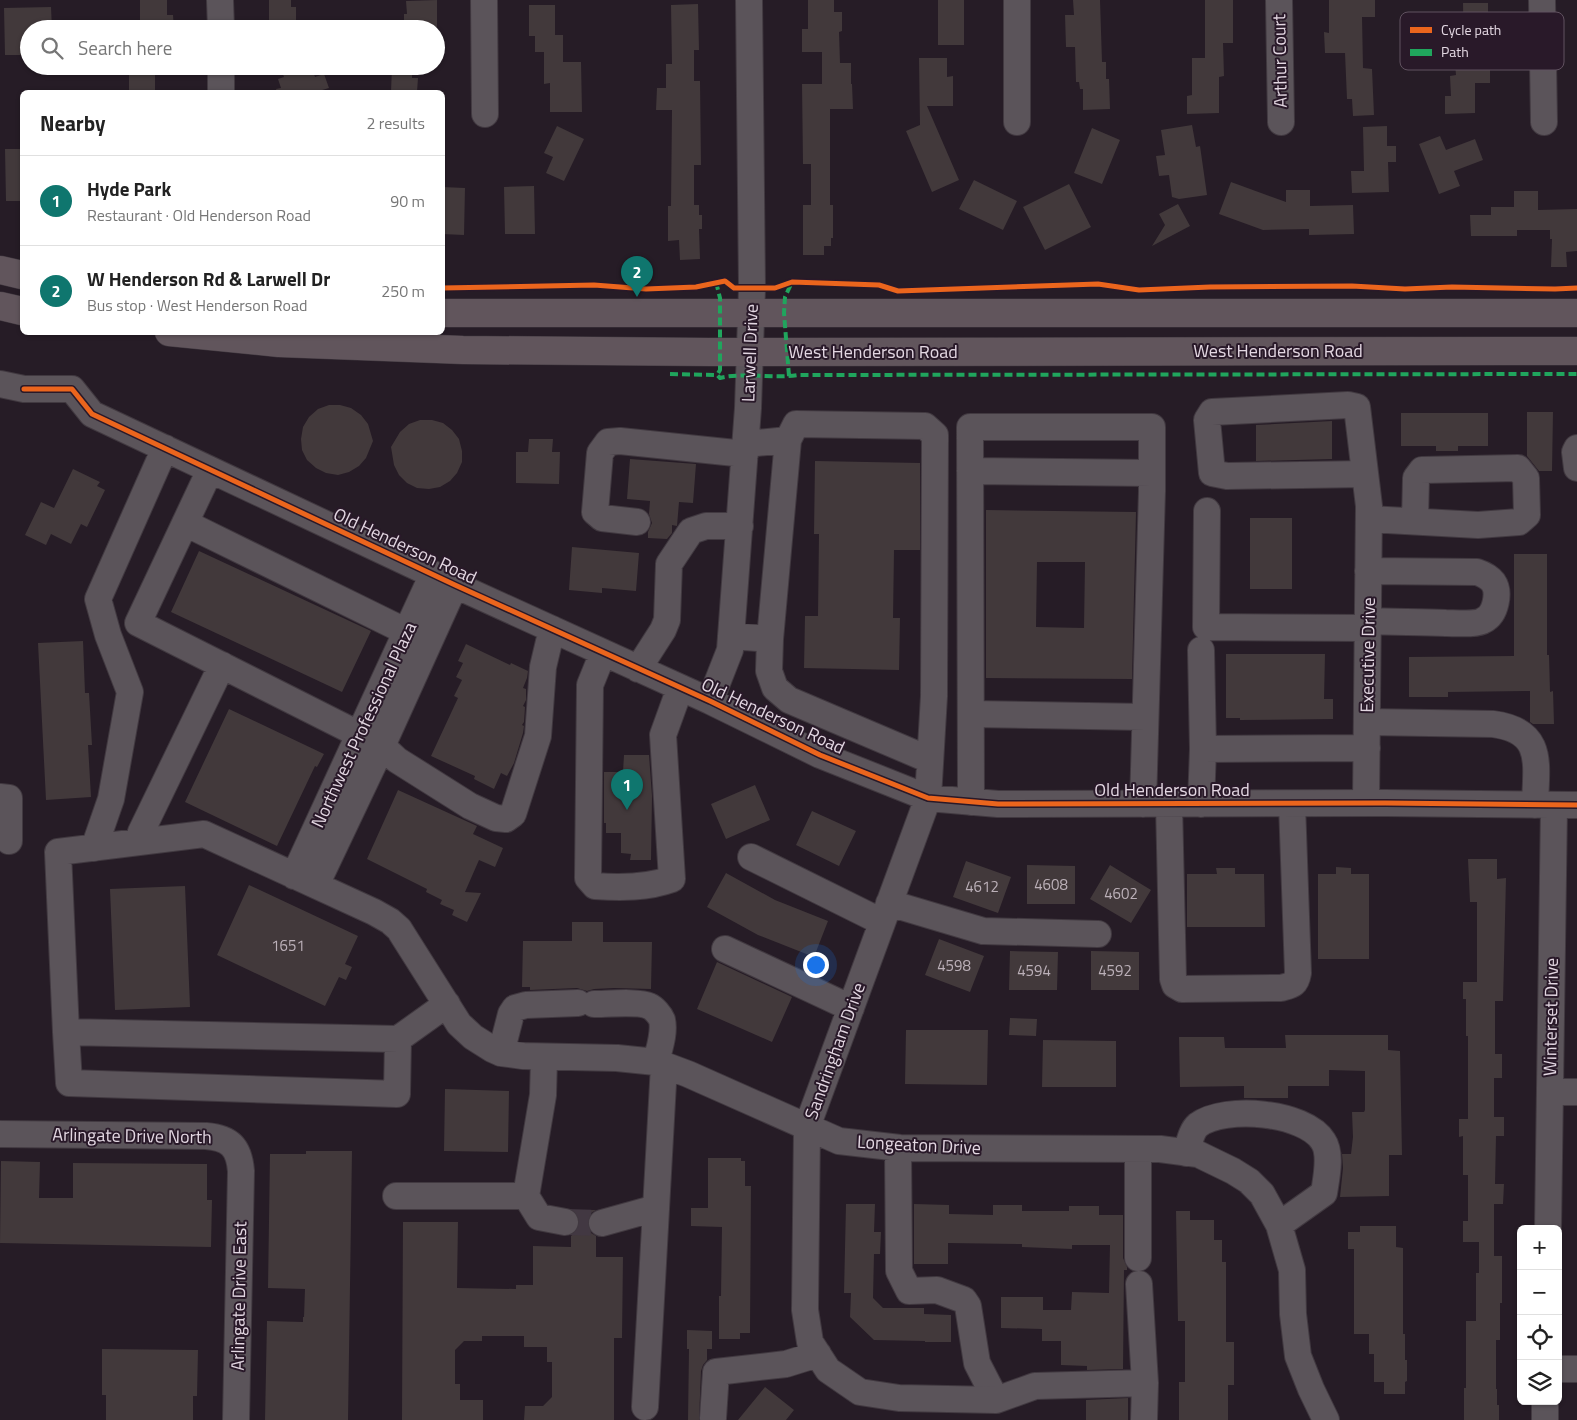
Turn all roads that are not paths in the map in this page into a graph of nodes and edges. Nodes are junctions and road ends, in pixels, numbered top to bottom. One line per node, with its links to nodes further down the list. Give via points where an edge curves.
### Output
1 (220, 0): 6 (street)
2 (484, 0): 10 (street)
3 (750, 0): 20 (street, Larwell Drive)
4 (1016, 0): 11 (street)
5 (1280, 0): 12 (street, Arthur Court)
6 (221, 20)
7 (1543, 70): 13 (street)
8 (221, 75): 9 (street)
9 (221, 90)
10 (485, 114)
11 (1017, 122)
12 (1281, 122)
13 (1544, 122)
14 (0, 270): 15 (main road)
15 (20, 275)
16 (0, 306): 17 (main road)
17 (20, 311)
18 (1577, 312): 20 (main road)
19 (445, 313): 20 (main road)
20 (752, 313): 23 (street, Larwell Drive)
21 (199, 335): 23 (main road, West Henderson Road, via 279,343 463,350)
22 (1577, 351): 23 (main road, West Henderson Road)
23 (751, 352): 28 (street, Larwell Drive)
24 (12, 386): 26 (street, Old Henderson Road, via 72,389 92,414)
25 (788, 440): 28 (street); 46 (street); 60 (street, Sandringham Drive, via 796,424 925,426 935,435 934,696)
26 (165, 448): 30 (street, Old Henderson Road); 72 (street, via 98,599 130,692 111,799)
27 (1577, 448): 29 (street)
28 (745, 449): 36 (street, via 608,442 600,453 595,512 602,518); 39 (street, Larwell Drive)
29 (1577, 468)
30 (210, 470): 38 (street); 41 (street, Old Henderson Road)
31 (970, 471): 32 (street); 32 (street, via 970,427 1152,427); 53 (street)
32 (1152, 473): 54 (street)
33 (1365, 474): 33 (street, Executive Drive, via 1357,407 1212,412 1206,420 1212,473 1228,476); 35 (street, Executive Drive)
34 (1207, 511): 42 (street, via 1206,627)
35 (1369, 513): 37 (street); 40 (street, Executive Drive)
36 (637, 522)
37 (1415, 522)
38 (185, 523): 44 (street); 49 (street, via 138,623)
39 (740, 526): 45 (street, Larwell Drive); 50 (street, via 706,526 691,531 669,564 667,620)
40 (1368, 571): 42 (street, Executive Drive); 42 (street, via 1476,572 1495,586 1496,605 1483,621)
41 (444, 580): 43 (street, Old Henderson Road); 44 (street, Northwest Professional Plaza); 57 (street, Northwest Professional Plaza)
42 (1368, 625): 55 (street, Executive Drive)
43 (552, 629): 48 (street, Old Henderson Road); 57 (street, via 543,667 538,736 513,814 506,819 470,806 397,760)
44 (406, 632): 56 (street, Northwest Professional Plaza)
45 (731, 636): 46 (street); 52 (street, Larwell Drive, via 730,650)
46 (770, 639): 60 (street, via 769,671 775,688 789,700)
47 (1201, 650): 59 (street)
48 (603, 653): 50 (street, Old Henderson Road); 51 (street, via 590,685 588,878 595,886 639,887 672,880 663,735)
49 (222, 665): 56 (street); 71 (street)
50 (638, 669): 51 (street, Old Henderson Road)
51 (680, 688): 52 (street, Old Henderson Road)
52 (710, 702): 62 (street, Old Henderson Road, via 820,755)
53 (971, 714): 54 (street); 63 (street)
54 (1145, 717): 65 (street)
55 (1367, 722): 58 (street, Executive Drive); 69 (street, Winterset Drive, via 1493,724 1520,732 1531,741 1536,773)
56 (359, 735): 57 (street); 74 (street, Northwest Professional Plaza)
57 (382, 746): 74 (street, Northwest Professional Plaza)
58 (1367, 748): 59 (street); 64 (street, Executive Drive)
59 (1203, 749): 67 (street)
60 (930, 760): 62 (street, Sandringham Drive)
61 (0, 797): 70 (street, via 9,798)
62 (928, 798): 63 (street, Old Henderson Road); 75 (street, Sandringham Drive)
63 (971, 802): 65 (street, Old Henderson Road)
64 (1366, 803): 68 (street, Old Henderson Road); 69 (street, Old Henderson Road)
65 (1142, 804): 66 (street, Old Henderson Road)
66 (1169, 804): 67 (street, Old Henderson Road); 68 (street, via 1173,979 1175,986 1192,989 1281,988 1297,980)
67 (1201, 804): 68 (street, Old Henderson Road)
68 (1292, 804)
69 (1555, 805): 85 (street, Winterset Drive)
70 (9, 842)
71 (138, 842): 72 (street); 74 (street, via 204,834)
72 (94, 848): 80 (street, via 58,852)
73 (751, 857): 75 (street)
74 (297, 877): 78 (street, via 374,912 399,929)
75 (886, 912): 76 (street, via 983,931); 79 (street, Sandringham Drive)
76 (1098, 934)
77 (725, 949): 79 (street)
78 (447, 1004): 81 (street); 82 (street, via 459,1024 473,1037)
79 (851, 1008): 87 (street, Sandringham Drive)
80 (66, 1032): 81 (street); 81 (street, via 69,1083 397,1094)
81 (398, 1040)
82 (501, 1053): 83 (street); 84 (street, via 515,1008 586,1003 640,1004 649,1005 662,1019)
83 (544, 1058): 84 (street, via 616,1058); 94 (street, via 543,1095)
84 (660, 1064): 87 (street, Longeaton Drive); 95 (street)
85 (1550, 1092): 86 (street); 99 (street, Winterset Drive)
86 (1577, 1092)
87 (808, 1127): 89 (street, Longeaton Drive, via 839,1141); 102 (street, Sandringham Drive, via 805,1310 810,1342)
88 (0, 1134): 92 (street, Arlingate Drive North, via 220,1137 232,1145 240,1157)
89 (898, 1148): 90 (street, Longeaton Drive); 106 (street, via 899,1271 909,1291 937,1290 964,1300 968,1306 977,1363)
90 (1138, 1149): 91 (street, Longeaton Drive); 100 (street)
91 (1186, 1152): 98 (street, Longeaton Drive, via 1198,1154 1248,1181 1262,1194); 98 (street, via 1197,1126 1226,1114 1249,1113 1283,1118 1309,1127 1324,1141 1329,1164 1324,1194)
92 (241, 1171): 110 (street, Arlingate Drive East)
93 (396, 1196): 94 (street)
94 (526, 1196): 96 (street, via 539,1216)
95 (656, 1208): 97 (street); 108 (street)
96 (565, 1222)
97 (602, 1223)
98 (1279, 1225): 112 (street, Longeaton Drive, via 1292,1270 1298,1356)
99 (1548, 1225)
100 (1138, 1258)
101 (1139, 1284): 105 (street)
102 (823, 1362): 106 (street, via 860,1392 899,1398); 109 (street, via 716,1372)
103 (1562, 1369): 104 (street)
104 (1577, 1369)
105 (1145, 1383): 106 (street, via 1035,1386); 111 (street)
106 (996, 1400)
107 (1545, 1405): 113 (street)
108 (645, 1406)
109 (713, 1418)
110 (236, 1420)
111 (1144, 1420)
112 (1326, 1420)
113 (1545, 1420)

